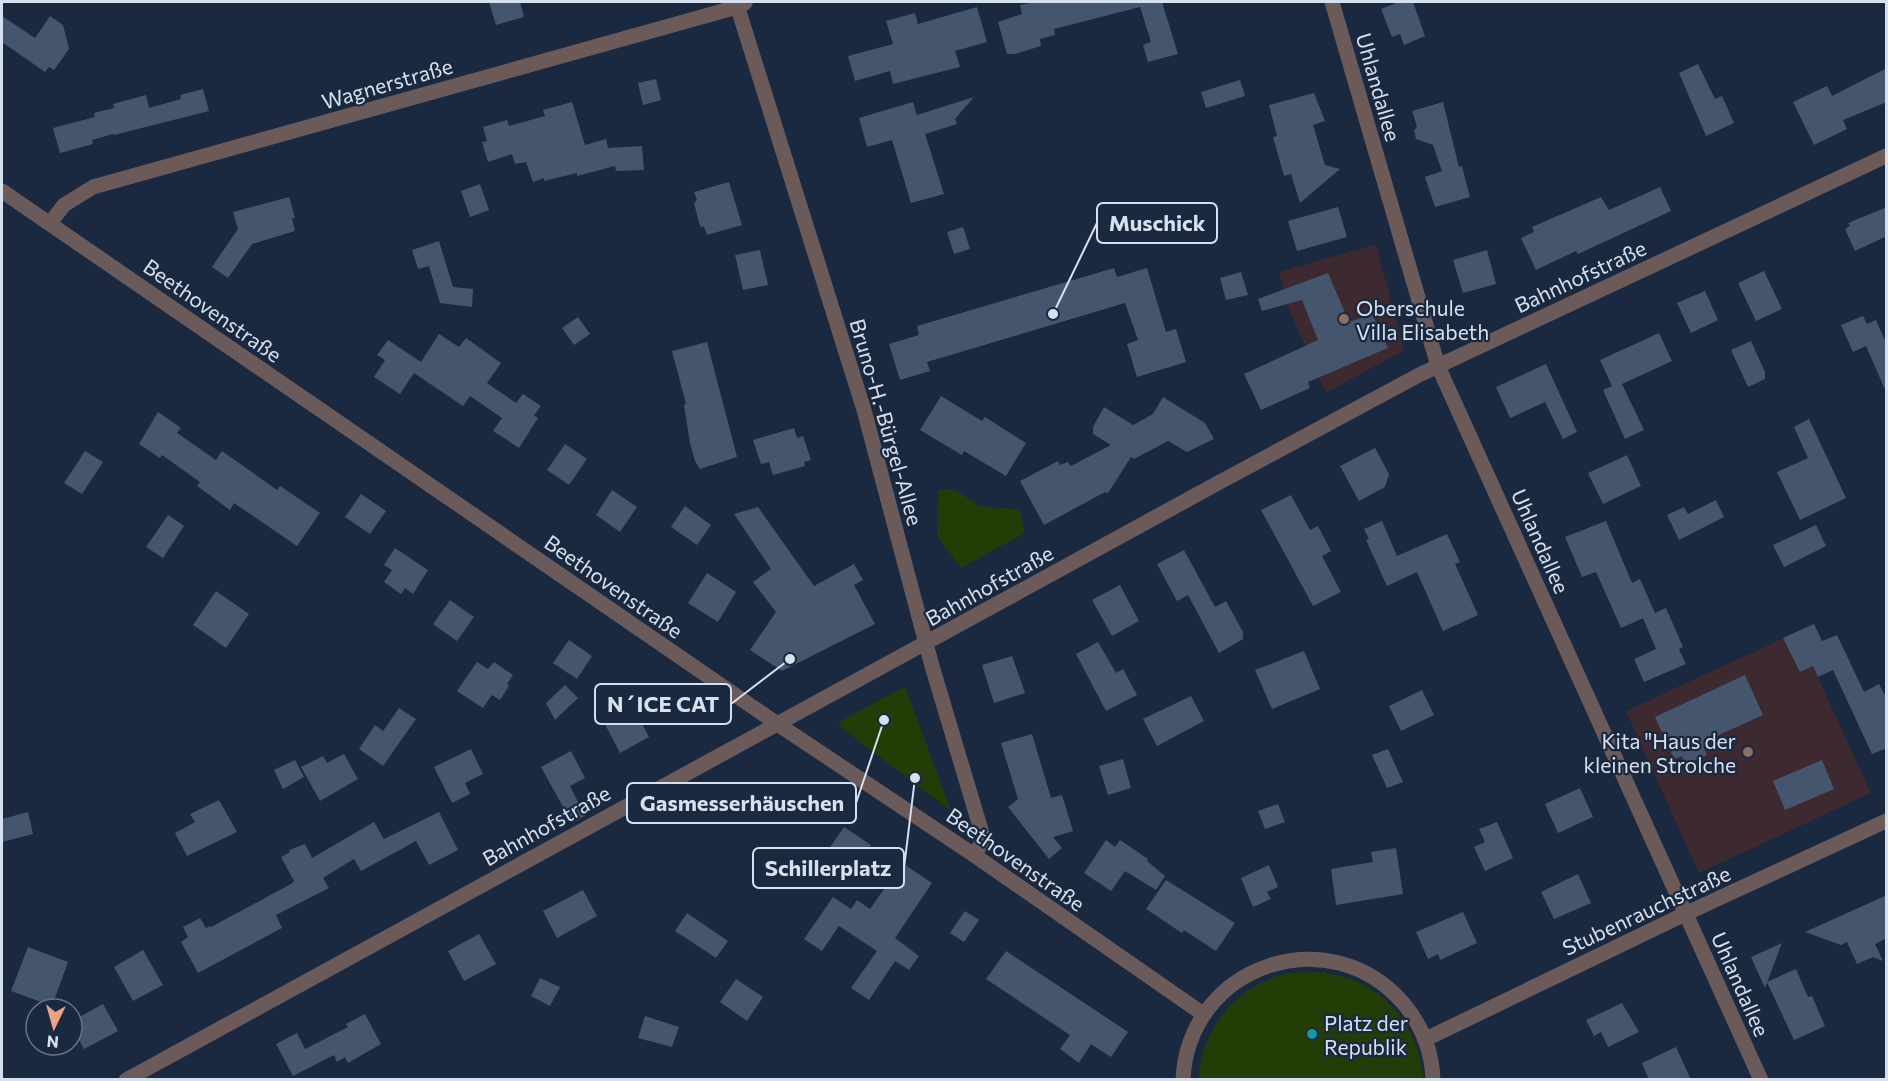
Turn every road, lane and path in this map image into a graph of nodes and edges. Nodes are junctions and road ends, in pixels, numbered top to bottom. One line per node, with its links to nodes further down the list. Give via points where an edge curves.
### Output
1 (1332, 2): 6 (street, Uhlandallee)
2 (740, 3): 5 (street, Wagnerstraße, via 93,187 64,205); 7 (street, Bruno-H.-Bürgel-Allee, via 864,410)
3 (1887, 156): 6 (street, Bahnhofstraße)
4 (2, 191): 5 (street, Beethovenstraße)
5 (50, 223): 8 (street, Beethovenstraße)
6 (1438, 366): 7 (street, Bahnhofstraße); 11 (street, Uhlandallee)
7 (927, 643): 8 (street, Bahnhofstraße); 10 (street, Bruno-H.-Bürgel-Allee, via 984,840)
8 (776, 723): 10 (street, Beethovenstraße); 14 (street, Bahnhofstraße)
9 (1887, 821): 11 (street, Stubenrauchstraße)
10 (974, 855): 12 (street, Beethovenstraße)
11 (1687, 913): 13 (street, Stubenrauchstraße); 17 (street, Uhlandallee)
12 (1203, 1014): 13 (street, via 1223,991 1248,973 1277,962 1327,960 1362,971 1392,990); 15 (street, via 1190,1038)
13 (1426, 1039): 16 (street)
14 (126, 1080)
15 (1183, 1080)
16 (1433, 1080)
17 (1761, 1080)

